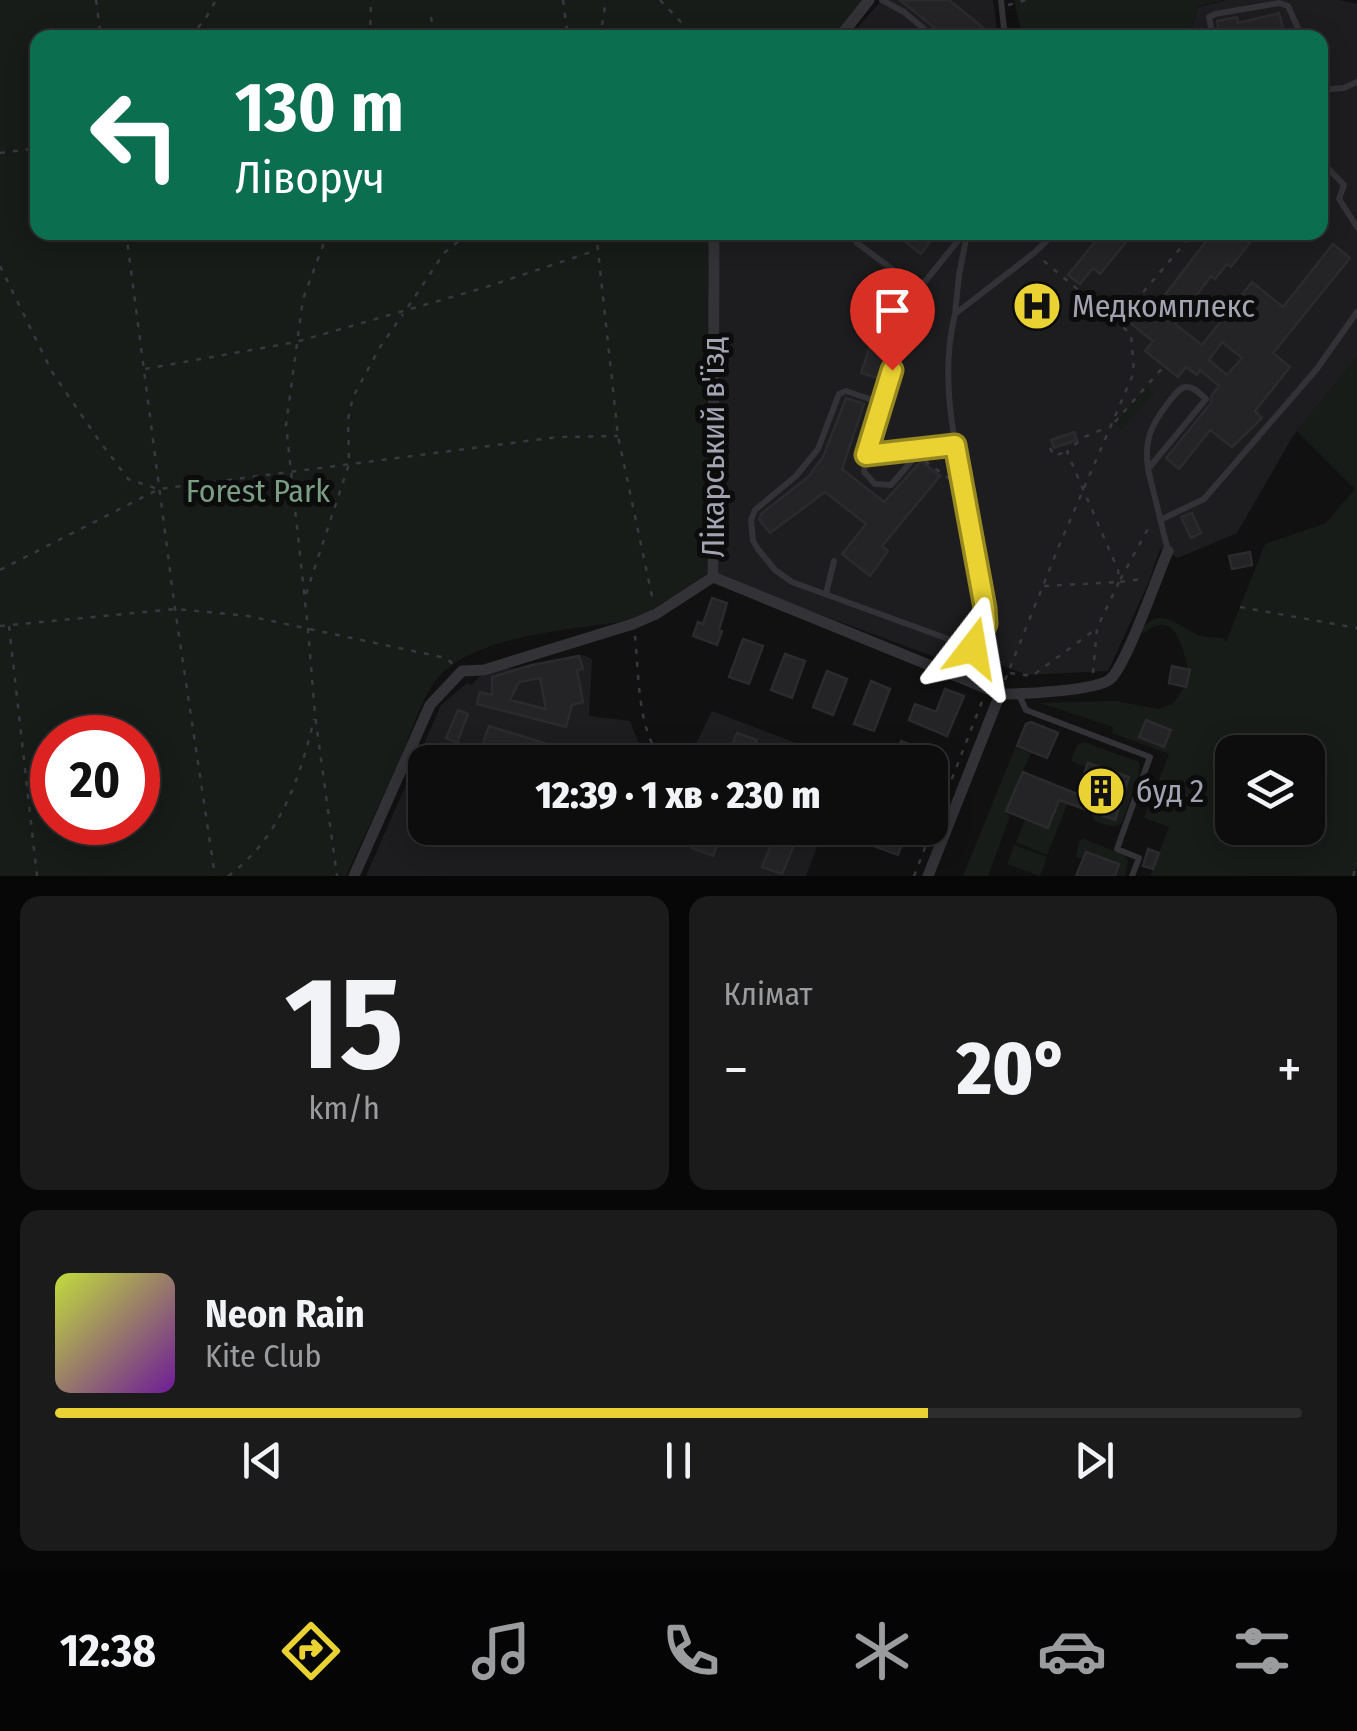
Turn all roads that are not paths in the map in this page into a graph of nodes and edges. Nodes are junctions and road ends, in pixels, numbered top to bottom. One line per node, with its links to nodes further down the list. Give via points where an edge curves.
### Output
1 (869, 0): 4 (street)
2 (882, 0): 5 (lane)
3 (1001, 3): 6 (lane)
4 (845, 30)
5 (925, 30)
6 (1004, 30)
7 (1212, 30): 8 (lane, via 1215,14 1280,4 1288,6)
8 (1300, 30)
9 (1357, 82): 10 (lane)
10 (1328, 89)
11 (1328, 168): 12 (lane, via 1344,185 1338,199)
12 (1357, 226)
13 (714, 240): 29 (street, Лікарський в'їзд)
14 (855, 240): 18 (lane)
15 (959, 240): 18 (lane)
16 (965, 240): 20 (lane)
17 (1048, 240): 20 (lane)
18 (919, 289): 21 (lane)
19 (1357, 312): 26 (lane, via 1204,499)
20 (955, 314): 22 (lane)
21 (881, 403): 24 (lane); 30 (lane, via 839,394 818,449 751,520 753,540 775,570)
22 (955, 445): 23 (lane); 31 (lane, via 985,608 986,624)
23 (919, 452): 24 (lane); 24 (lane, via 888,486 866,476)
24 (866, 455)
25 (1148, 469): 25 (lane, via 1206,398 1193,388 1178,391 1154,421); 26 (lane)
26 (1159, 515): 27 (lane)
27 (1168, 550): 33 (street, via 1110,680)
28 (834, 561): 30 (lane)
29 (713, 577): 32 (street); 35 (street, Лікарський в'їзд, via 634,624 462,671 430,705)
30 (826, 594): 31 (lane)
31 (973, 648): 32 (lane)
32 (964, 678): 34 (street)
33 (1015, 693): 34 (street); 37 (lane, via 1026,710 1150,756 1117,850 1139,858)
34 (1000, 694): 36 (street)
35 (354, 876)
36 (928, 876)
37 (1132, 876)

